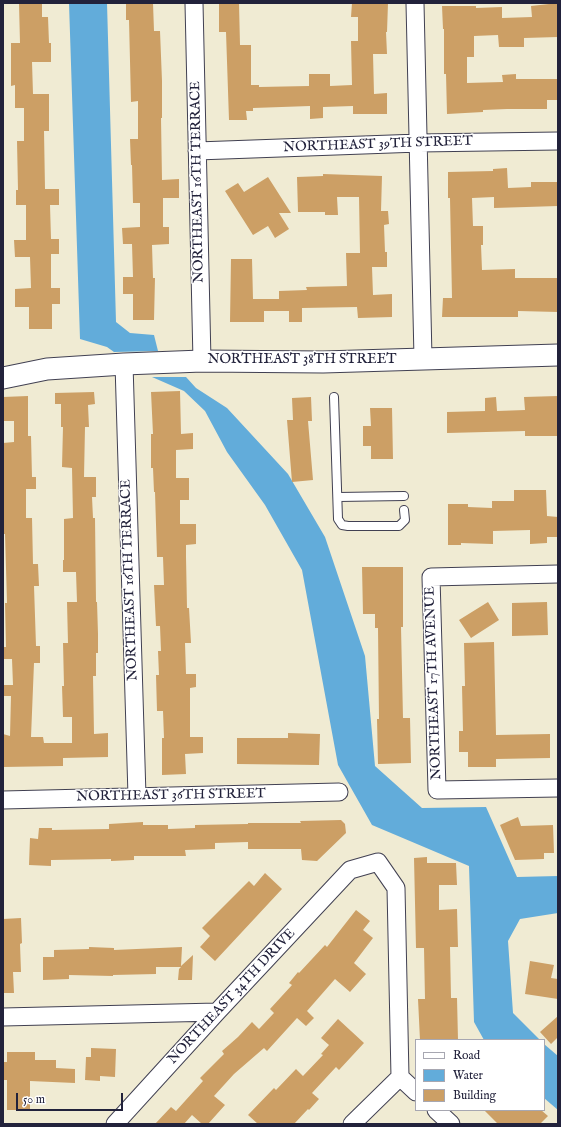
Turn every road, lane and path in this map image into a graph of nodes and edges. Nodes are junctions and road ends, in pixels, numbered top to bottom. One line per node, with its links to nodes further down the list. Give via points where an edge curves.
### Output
1 (194, 3): 5 (street, NORTHEAST 16TH TERRACE)
2 (415, 3): 4 (street)
3 (558, 141): 4 (street, NORTHEAST 39TH STREET)
4 (419, 143): 5 (street, NORTHEAST 39TH STREET); 7 (street)
5 (197, 150): 8 (street, NORTHEAST 16TH TERRACE)
6 (558, 355): 7 (street, NORTHEAST 38TH STREET)
7 (423, 358): 8 (street, NORTHEAST 38TH STREET, via 323,362)
8 (202, 361): 10 (street, NORTHEAST 38TH STREET)
9 (3, 364): 11 (street, NORTHEAST 38TH STREET)
10 (124, 364): 11 (street, NORTHEAST 38TH STREET); 20 (street, NORTHEAST 16TH TERRACE)
11 (47, 369): 12 (street, NORTHEAST 38TH STREET)
12 (3, 378)
13 (334, 397): 15 (lane)
14 (404, 496): 15 (lane)
15 (338, 498): 16 (lane, via 338,519 342,525 399,526 405,520)
16 (404, 510)
17 (558, 574): 18 (street, NORTHEAST 17TH AVENUE, via 431,576 437,790)
18 (558, 788)
19 (339, 792): 20 (street, NORTHEAST 36TH STREET)
20 (137, 796): 21 (street, NORTHEAST 36TH STREET)
21 (3, 800)
22 (217, 1012): 23 (street); 24 (street, NORTHEAST 34TH DRIVE, via 350,870 378,862 396,888); 27 (street, NORTHEAST 34TH DRIVE)
23 (3, 1017)
24 (400, 1077): 25 (street); 28 (street)
25 (415, 1091)
26 (437, 1111): 29 (street)
27 (115, 1124)
28 (352, 1124)
29 (451, 1124)

